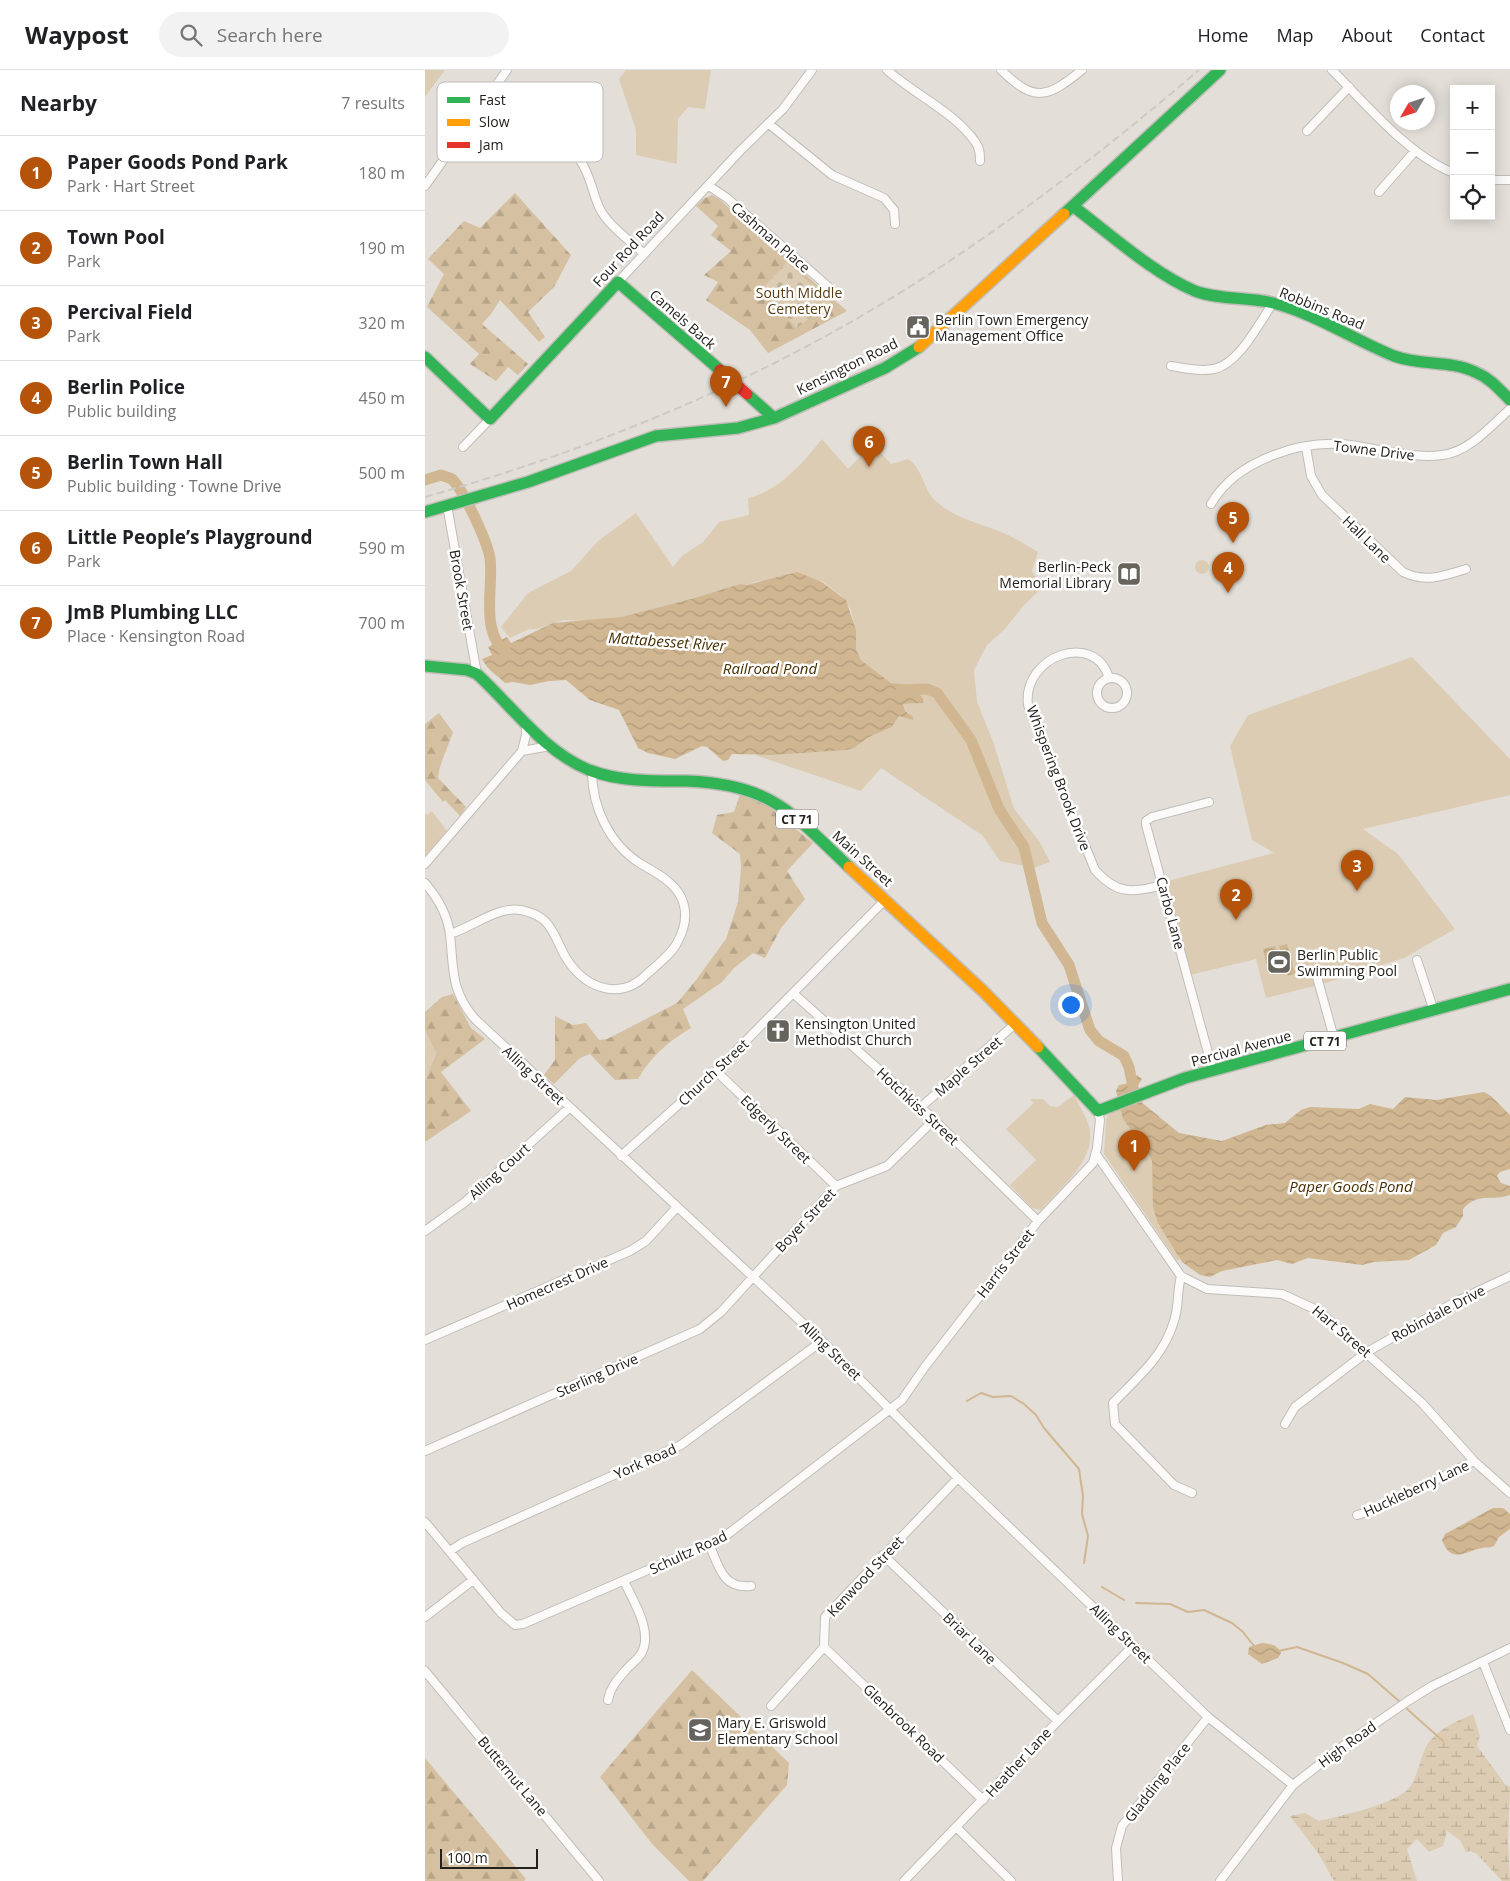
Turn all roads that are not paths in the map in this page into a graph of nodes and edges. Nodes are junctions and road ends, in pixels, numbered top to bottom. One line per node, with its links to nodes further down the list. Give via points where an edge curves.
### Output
1 (507, 70): 8 (street)
2 (812, 70): 10 (street, Four Rod Road)
3 (887, 70): 15 (street, via 942,111 975,142)
4 (1001, 70): 5 (street, via 1026,91 1039,93 1056,89)
5 (1082, 70)
6 (1220, 70): 22 (street, Kensington Road)
7 (1332, 70): 9 (street)
8 (499, 82)
9 (1349, 88): 11 (street); 12 (street)
10 (769, 124): 20 (street, Four Rod Road); 23 (street, via 832,176 885,198 894,210)
11 (1307, 131)
12 (1415, 151): 16 (street, via 1432,164); 21 (street)
13 (442, 162): 19 (street)
14 (581, 162): 24 (street, via 599,208)
15 (980, 162)
16 (1450, 171)
17 (1495, 180): 18 (street)
18 (1510, 180)
19 (425, 186)
20 (709, 186): 24 (street, Four Rod Road); 26 (street, Cashman Place)
21 (1379, 192)
22 (1074, 207): 27 (street, Robbins Road, via 1176,283 1198,292); 32 (street, Kensington Road, via 919,347 885,368)
23 (895, 224)
24 (644, 254): 25 (street, Four Rod Road)
25 (619, 282): 32 (street, Camels Back, bridge); 33 (street, Four Rod Road)
26 (832, 290)
27 (1273, 303): 29 (street, via 1237,355 1226,365 1201,370); 30 (street, Robbins Road, via 1395,356 1474,371 1491,380)
28 (425, 357): 33 (street)
29 (1171, 366)
30 (1510, 400)
31 (1510, 409): 35 (street, Towne Drive, via 1472,442 1443,456 1350,445)
32 (774, 418): 37 (street, Kensington Road, via 738,428 656,436 527,482)
33 (489, 419): 34 (street, Four Rod Road)
34 (463, 447)
35 (1306, 447): 36 (street, Towne Drive, via 1254,464 1229,482); 39 (street, Hall Lane, via 1311,476 1322,495 1403,572 1426,579)
36 (1211, 504)
37 (447, 506): 38 (street, Kensington Road); 41 (street, Brook Street)
38 (425, 512)
39 (1466, 569)
40 (425, 666): 41 (street)
41 (477, 674): 43 (street, Main Street / CT 71)
42 (1109, 678): 50 (street, Whispering Brook Drive, via 1105,668 1094,658 1077,653 1060,654 1035,674 1028,690 1029,706 1095,870 1120,890)
43 (526, 722): 44 (street, Main Street / CT 71); 45 (street)
44 (551, 746): 45 (street); 46 (street, Main Street / CT 71, via 570,761)
45 (522, 751): 48 (street)
46 (592, 770): 51 (street, Main Street / CT 71, via 622,777 724,784 749,789 791,813); 52 (street, via 592,792 611,833 628,854 665,878 681,898 685,922 677,944 633,986 611,990 598,987 578,973 568,962 546,922 536,914 509,910)
47 (1209, 802): 50 (street, Carbo Lane, via 1151,816 1146,821)
48 (425, 864)
49 (425, 883): 52 (street, Alling Street, via 441,905)
50 (1163, 885): 60 (street, Carbo Lane)
51 (886, 899): 56 (street, Church Street); 58 (street, Main Street / CT 71)
52 (450, 934): 63 (street, Alling Street, via 454,981 468,1011)
53 (1417, 960): 57 (street)
54 (1317, 976): 59 (street)
55 (1510, 989): 57 (street, Percival Avenue / CT 71)
56 (794, 994): 61 (street, Church Street); 62 (street, Hotchkiss Street)
57 (1434, 1010): 59 (street, Percival Avenue / CT 71)
58 (1015, 1024): 62 (street, Maple Street); 64 (street, Main Street / CT 71)
59 (1335, 1038): 60 (street, Percival Avenue / CT 71)
60 (1213, 1071): 64 (street, Percival Avenue / CT 71)
61 (716, 1072): 67 (street, Church Street); 68 (street, Edgerly Street)
62 (921, 1107): 65 (street, Hotchkiss Street)
63 (569, 1108): 67 (street, Alling Street); 71 (street, Alling Court, via 465,1202)
64 (1098, 1111): 66 (street)
65 (934, 1120): 68 (street, Boyer Street, via 887,1166); 70 (street, Hotchkiss Street)
66 (1097, 1154): 70 (street, Harris Street, via 1089,1167); 73 (street, Hart Street)
67 (621, 1156): 69 (street, Alling Street)
68 (836, 1186): 72 (street, Boyer Street)
69 (677, 1207): 72 (street, Alling Street); 75 (street, Homecrest Drive, via 646,1241 630,1251)
70 (1038, 1221): 78 (street, Harris Street, via 902,1400)
71 (425, 1231)
72 (753, 1276): 76 (street, Alling Street); 80 (street, Sterling Drive, via 721,1312 700,1329)
73 (1181, 1276): 77 (street, Hart Street, via 1207,1289 1282,1294 1303,1302 1319,1311); 83 (street, via 1175,1319 1166,1345 1113,1403 1115,1424 1174,1485)
74 (1510, 1276): 77 (street, Robindale Drive, via 1457,1301)
75 (425, 1340)
76 (822, 1341): 78 (street, Alling Street); 88 (street, York Road, via 681,1445)
77 (1367, 1352): 79 (street, Robindale Drive, via 1295,1407); 81 (street, Hart Street, via 1422,1402)
78 (891, 1409): 82 (street, Alling Street); 87 (street, Schultz Road, via 738,1528)
79 (1285, 1424)
80 (425, 1451)
81 (1475, 1461): 84 (street, Hart Street); 85 (street, Huckleberry Lane, via 1375,1510)
82 (958, 1478): 89 (street, Kenwood Street); 94 (street, Alling Street)
83 (1192, 1492)
84 (1510, 1493)
85 (1357, 1515)
86 (425, 1522): 88 (street)
87 (709, 1544): 91 (street, Schultz Road); 92 (street, via 718,1566 730,1582 738,1587)
88 (450, 1551): 90 (street)
89 (883, 1555): 95 (street, Kenwood Street, via 825,1617); 102 (street, Briar Lane)
90 (473, 1580): 91 (street, Schultz Road, via 515,1625); 93 (street)
91 (624, 1581): 99 (street, via 642,1621 644,1645 641,1654 613,1686)
92 (751, 1586)
93 (425, 1617)
94 (1134, 1645): 101 (street, Alling Street); 102 (street, Heather Lane)
95 (824, 1647): 100 (street); 105 (street, Glenbrook Road)
96 (1510, 1648): 97 (street, High Road)
97 (1483, 1662): 103 (street); 104 (street, High Road, via 1438,1683 1408,1702)
98 (425, 1672): 107 (street, Butternut Lane)
99 (607, 1700)
100 (771, 1706)
101 (1208, 1717): 104 (street, Alling Street); 110 (street, Gladding Place, via 1122,1826 1116,1848)
102 (1057, 1721): 105 (street, Heather Lane)
103 (1510, 1730)
104 (1293, 1785): 111 (street, High Road)
105 (983, 1800): 106 (street, Heather Lane)
106 (957, 1828): 108 (street, Heather Lane); 109 (street)
107 (599, 1881)
108 (904, 1881)
109 (1011, 1881)
110 (1118, 1881)
111 (1219, 1881)

